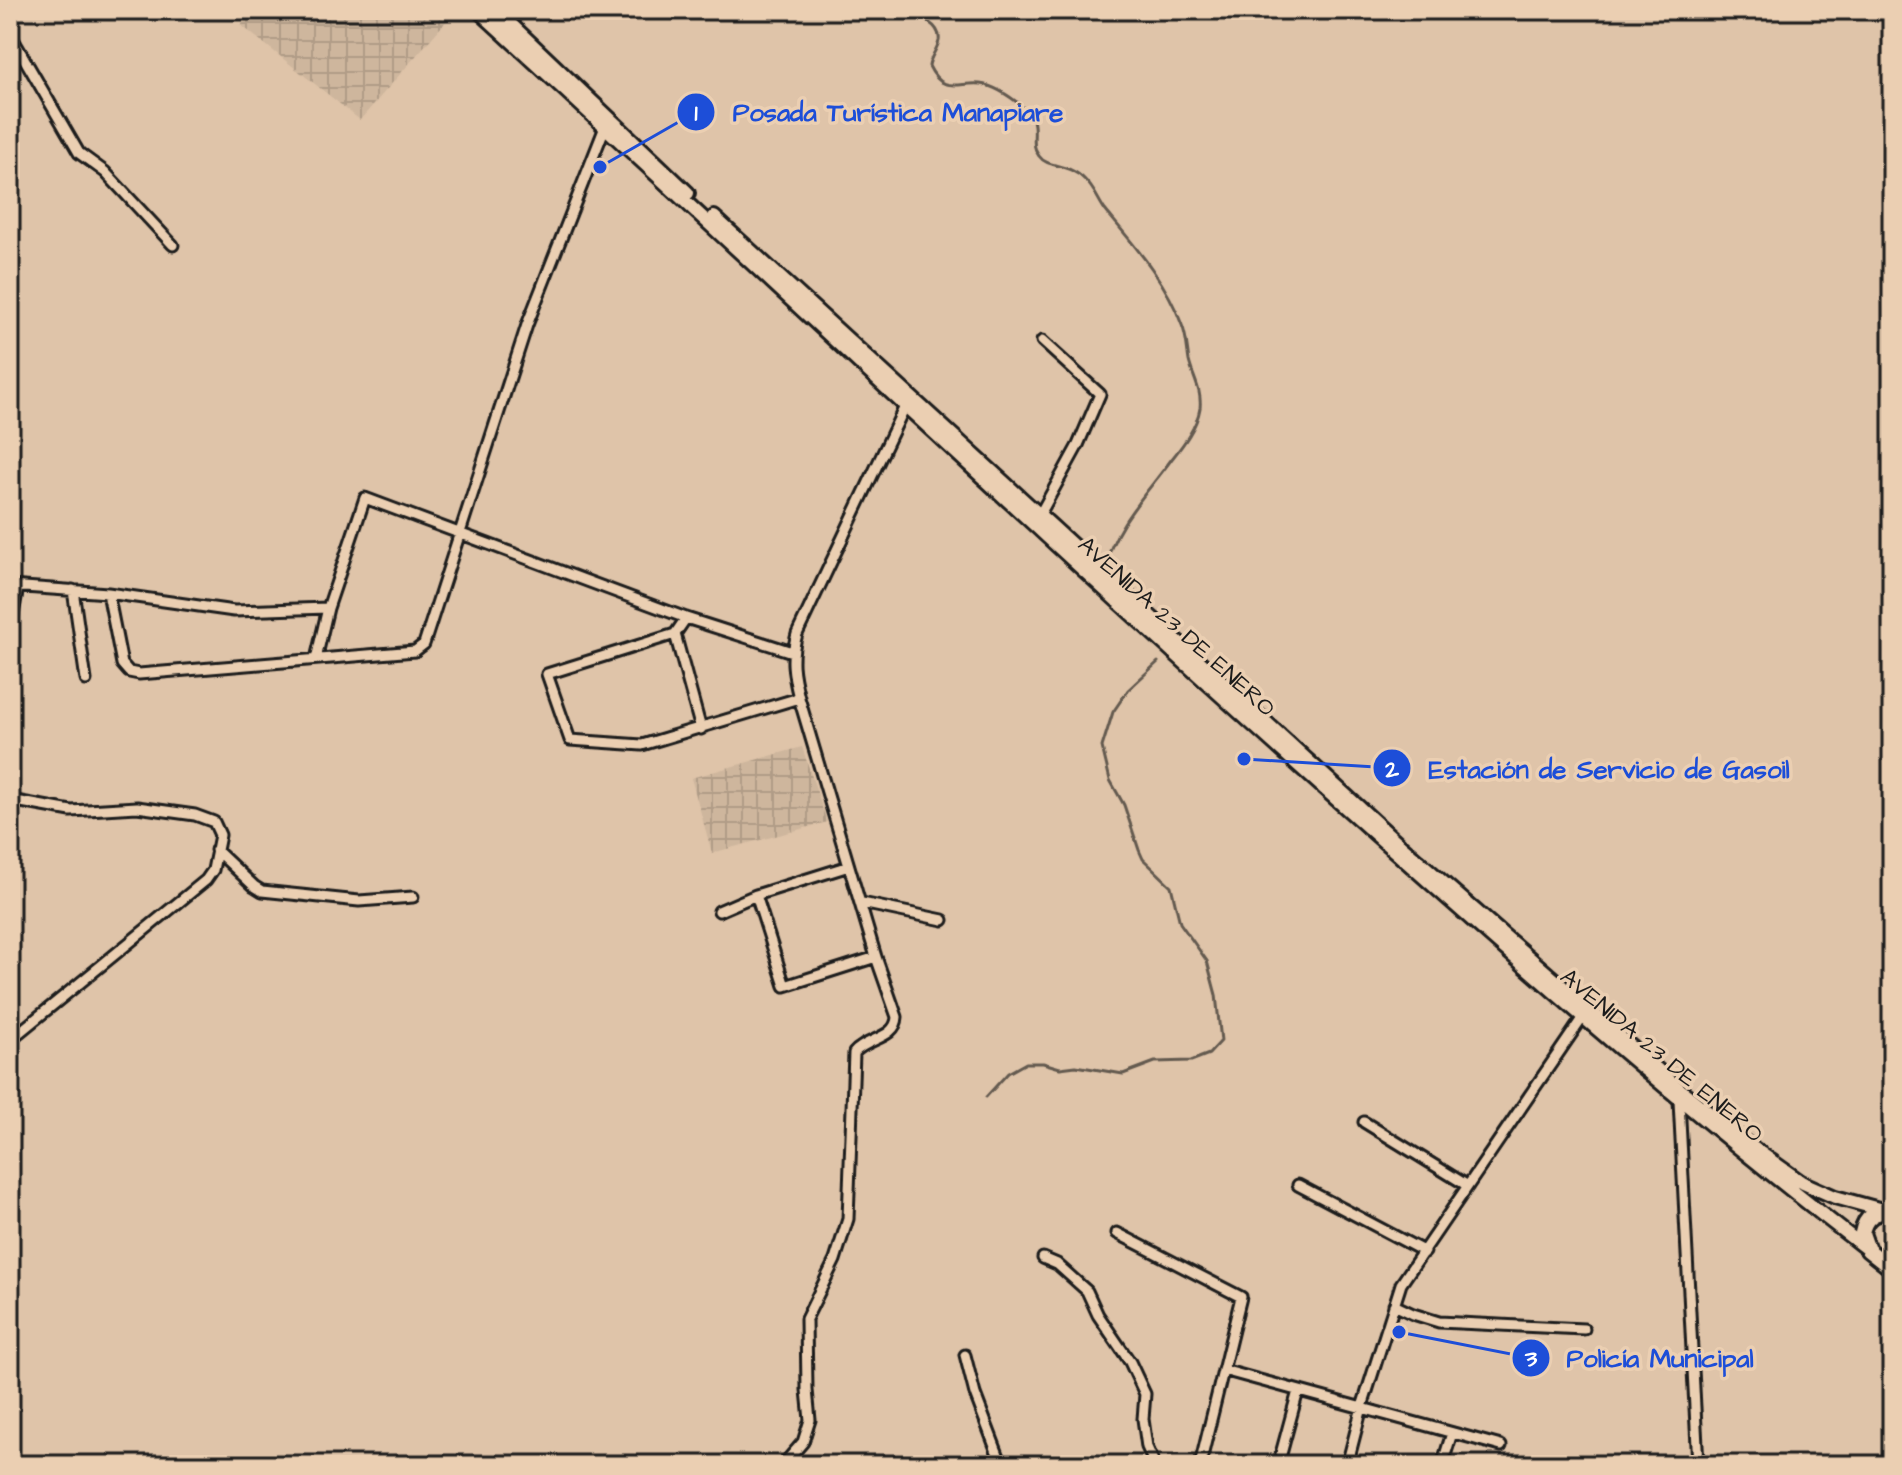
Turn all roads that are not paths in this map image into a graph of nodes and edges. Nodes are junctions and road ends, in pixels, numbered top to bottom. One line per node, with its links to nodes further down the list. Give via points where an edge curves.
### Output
1 (478, 10): 4 (main road, AVENIDA 23 DE ENERO)
2 (496, 10): 7 (main road, AVENIDA 23 DE ENERO)
3 (10, 34): 5 (street, via 79,153 105,172)
4 (605, 127): 7 (main road, AVENIDA 23 DE ENERO); 9 (street, via 527,325)
5 (173, 245)
6 (1042, 341): 8 (street, via 1100,394)
7 (907, 402): 8 (main road, AVENIDA 23 DE ENERO); 17 (street); 31 (main road, AVENIDA 23 DE ENERO, via 1290,758)
8 (1039, 516): 37 (main road, AVENIDA 23 DE ENERO, via 1399,844 1742,1140 1814,1189)
9 (461, 532): 13 (street, via 365,498); 14 (street); 18 (street, via 424,644 415,651)
10 (14, 586): 11 (street); 15 (street)
11 (73, 590): 12 (street); 19 (street)
12 (108, 593): 13 (street, via 234,611); 18 (street, via 122,664 129,672)
13 (328, 608): 18 (street)
14 (686, 618): 16 (street); 17 (street)
15 (10, 631)
16 (675, 634): 21 (street); 21 (street, via 547,674 570,740 642,745)
17 (792, 652): 20 (street)
18 (316, 659)
19 (86, 680)
20 (799, 698): 21 (street); 24 (street)
21 (701, 729)
22 (10, 800): 23 (street, via 71,811 137,807 195,815 214,822 220,835)
23 (216, 850): 26 (street, via 262,891 359,901); 32 (street, via 206,880)
24 (849, 866): 25 (street); 27 (street)
25 (756, 895): 28 (street); 30 (street, via 785,986)
26 (413, 897)
27 (862, 903): 29 (street); 30 (street)
28 (719, 911)
29 (943, 920)
30 (876, 957): 52 (street, via 897,1024 854,1053 848,1219 806,1319 810,1420 803,1442)
31 (1583, 1017): 33 (main road, AVENIDA 23 DE ENERO); 36 (street)
32 (10, 1040)
33 (1679, 1101): 39 (main road, AVENIDA 23 DE ENERO); 59 (street)
34 (1364, 1122): 36 (street)
35 (1298, 1185): 40 (street)
36 (1468, 1186): 40 (street)
37 (1889, 1212): 39 (highway, via 1877,1212 1864,1225)
38 (1117, 1233): 46 (street, via 1241,1297)
39 (1868, 1250): 42 (highway)
40 (1425, 1252): 43 (street, via 1401,1284)
41 (1043, 1258): 54 (street, via 1087,1291 1130,1362 1145,1394 1143,1419)
42 (1892, 1269)
43 (1394, 1305): 44 (street, via 1439,1322); 48 (street)
44 (1584, 1329)
45 (965, 1355): 53 (street)
46 (1223, 1370): 47 (street); 55 (street)
47 (1298, 1391): 48 (street); 56 (street)
48 (1362, 1407): 49 (street); 57 (street)
49 (1452, 1433): 50 (street); 58 (street)
50 (1501, 1446)
51 (1892, 1457): 60 (street)
52 (783, 1465)
53 (1002, 1465)
54 (1155, 1465)
55 (1200, 1465)
56 (1278, 1465)
57 (1347, 1465)
58 (1442, 1465)
59 (1698, 1465)
60 (1889, 1465)

